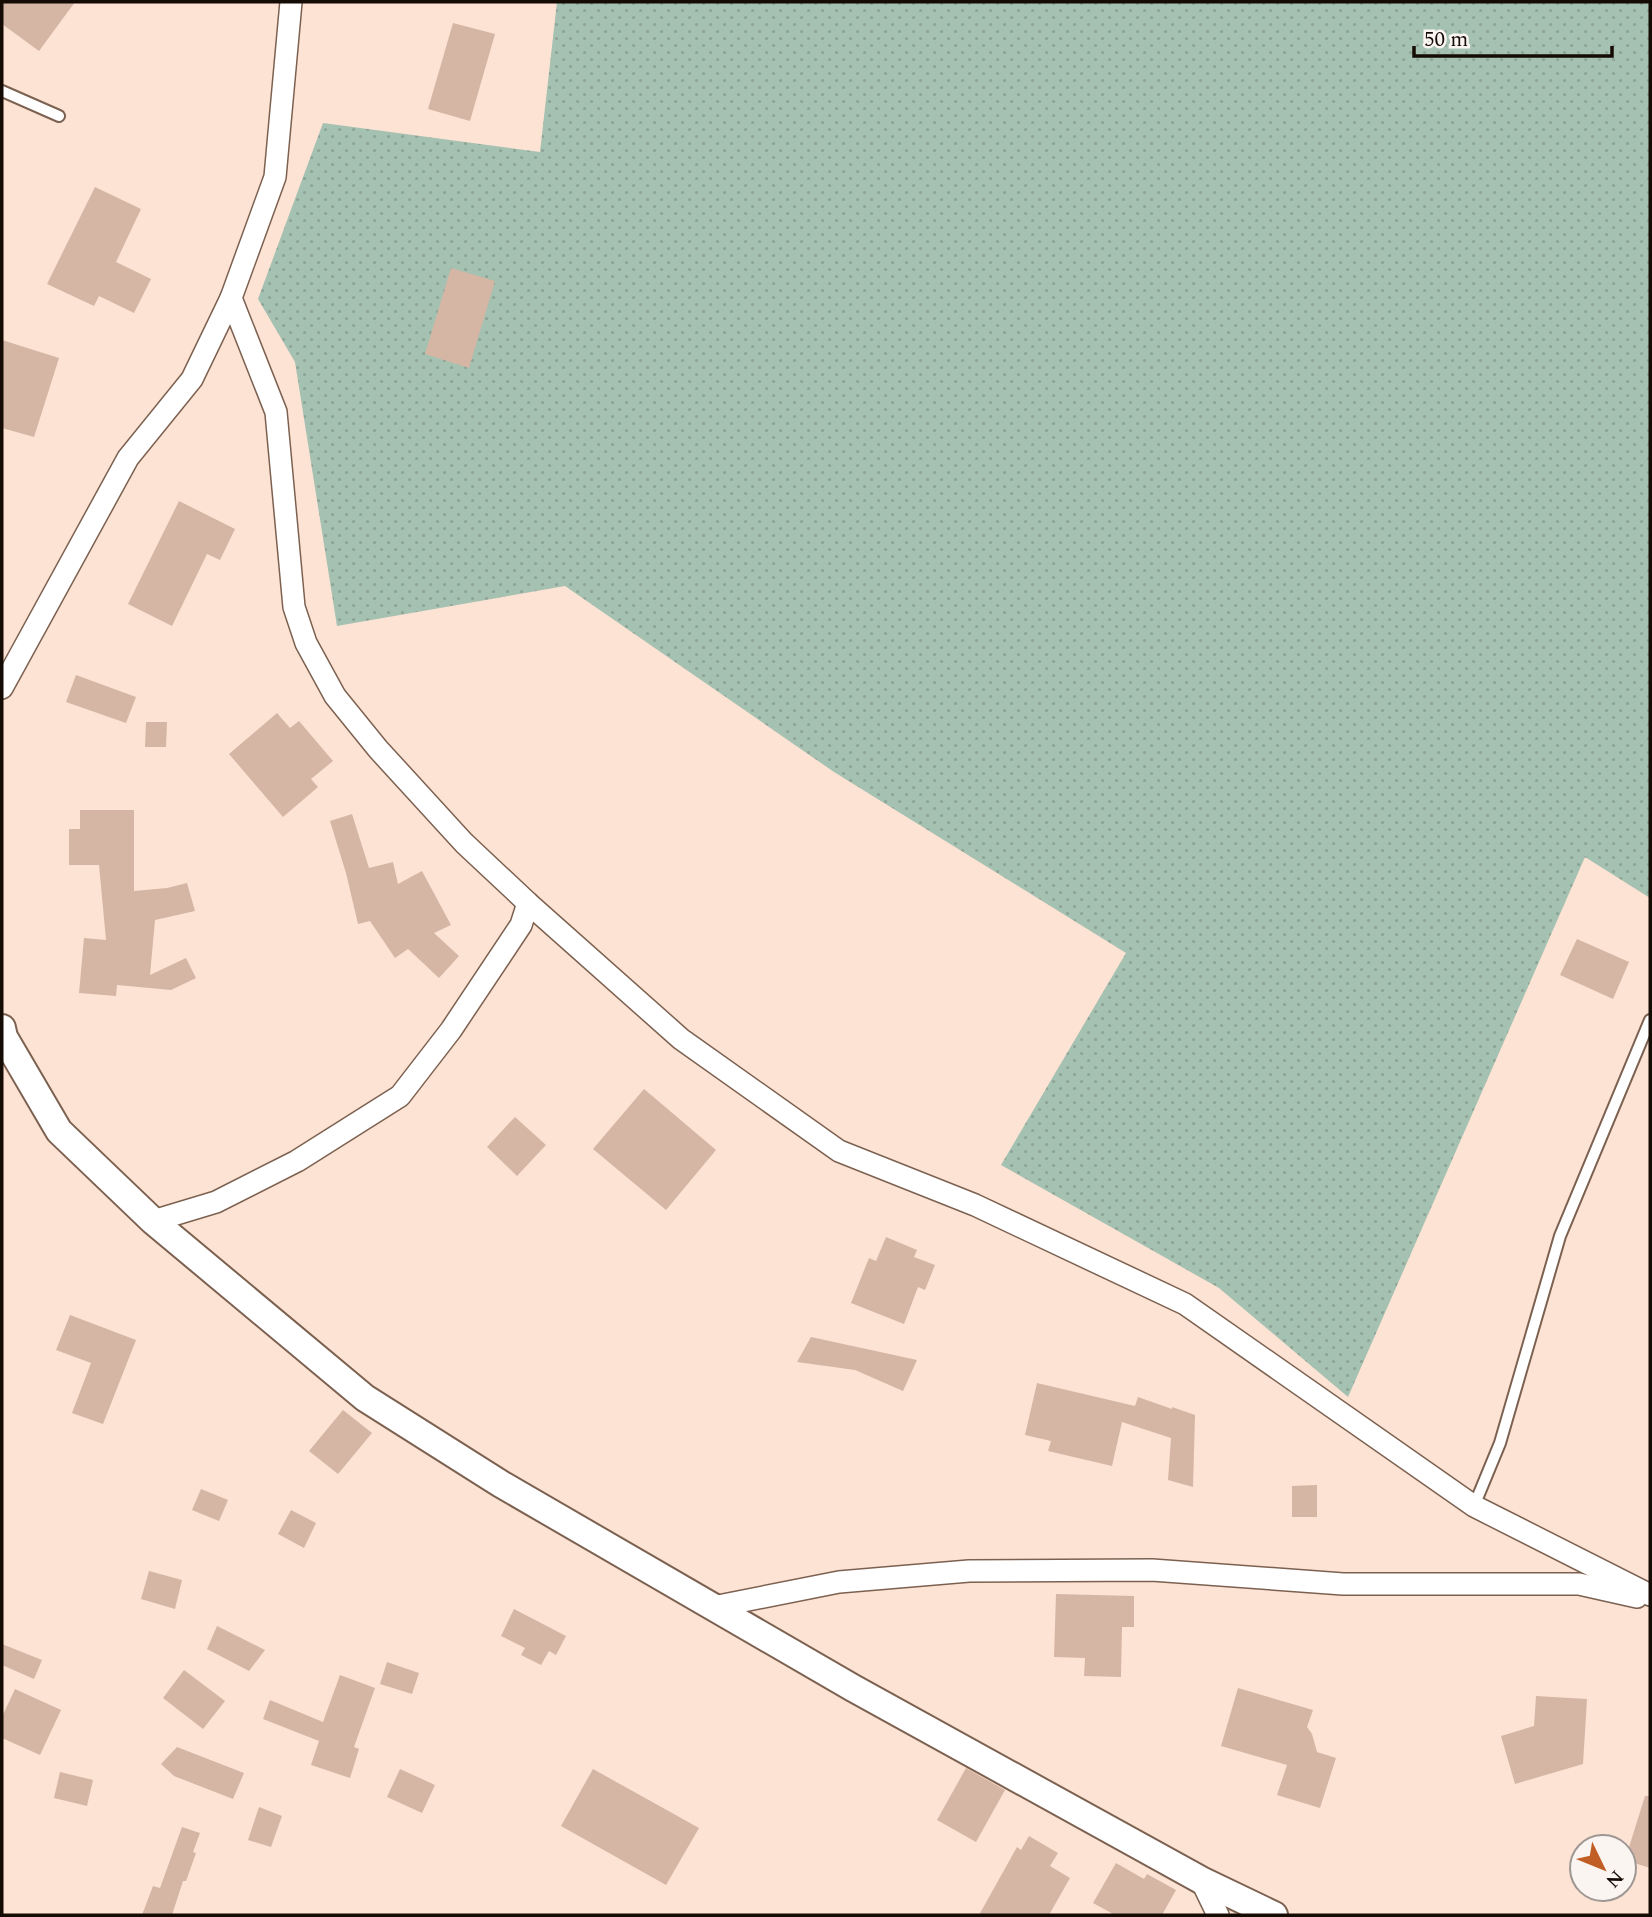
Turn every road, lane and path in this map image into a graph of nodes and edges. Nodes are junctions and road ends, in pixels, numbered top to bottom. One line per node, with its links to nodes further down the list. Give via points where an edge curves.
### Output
1 (291, 2): 4 (street, via 275,177)
2 (2, 91): 3 (lane)
3 (59, 116)
4 (231, 298): 5 (street, via 192,379 128,458); 6 (street, via 276,412 294,607 306,643 335,696 378,749 464,843)
5 (2, 688)
6 (528, 903): 9 (street, via 521,925 451,1030 400,1096 297,1161 216,1202); 10 (street, via 681,1039 839,1151 975,1205 1185,1304)
7 (1650, 1020): 10 (lane, via 1560,1236 1500,1443)
8 (2, 1028): 9 (street, via 59,1131)
9 (153, 1221): 12 (street, via 365,1398)
10 (1474, 1506): 11 (street)
11 (1650, 1597): 12 (street, via 1579,1584 1343,1584 1152,1570 969,1571 839,1582)
12 (713, 1607): 13 (street)
13 (1201, 1880): 14 (street); 15 (street)
14 (1219, 1915)
15 (1274, 1915)

